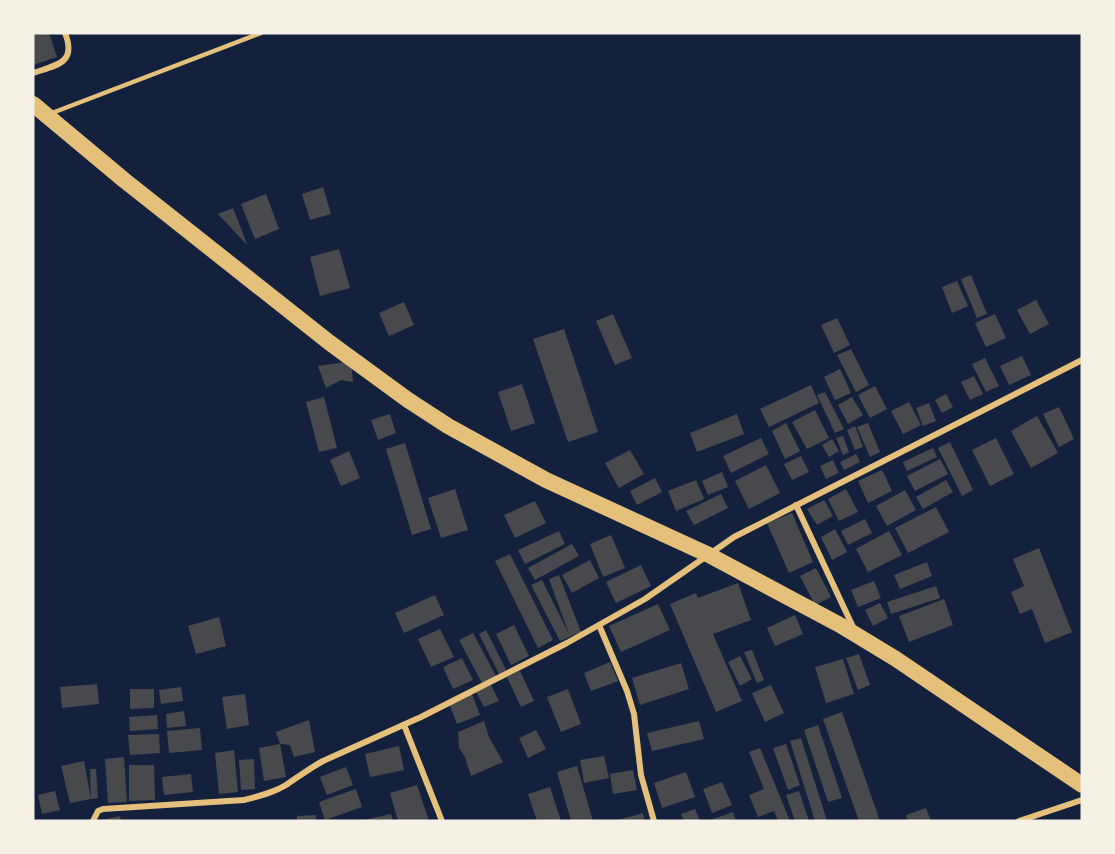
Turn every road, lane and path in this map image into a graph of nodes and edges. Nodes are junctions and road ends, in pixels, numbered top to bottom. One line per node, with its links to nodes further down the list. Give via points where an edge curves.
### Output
1 (65, 33): 3 (street, via 69,48 66,59)
2 (261, 33): 5 (lane)
3 (33, 73)
4 (33, 104): 5 (highway)
5 (47, 115): 8 (highway, via 330,343 408,400 546,480)
6 (1082, 360): 7 (street)
7 (796, 505): 8 (street, via 734,537); 10 (street)
8 (709, 555): 9 (street); 10 (highway)
9 (599, 625): 11 (street); 16 (street, via 634,714 641,775)
10 (857, 636): 12 (highway)
11 (404, 725): 14 (street, via 309,768 266,794 244,800 103,809); 15 (street)
12 (1082, 785)
13 (1082, 800): 17 (street)
14 (93, 821)
15 (442, 821)
16 (654, 821)
17 (1019, 821)

